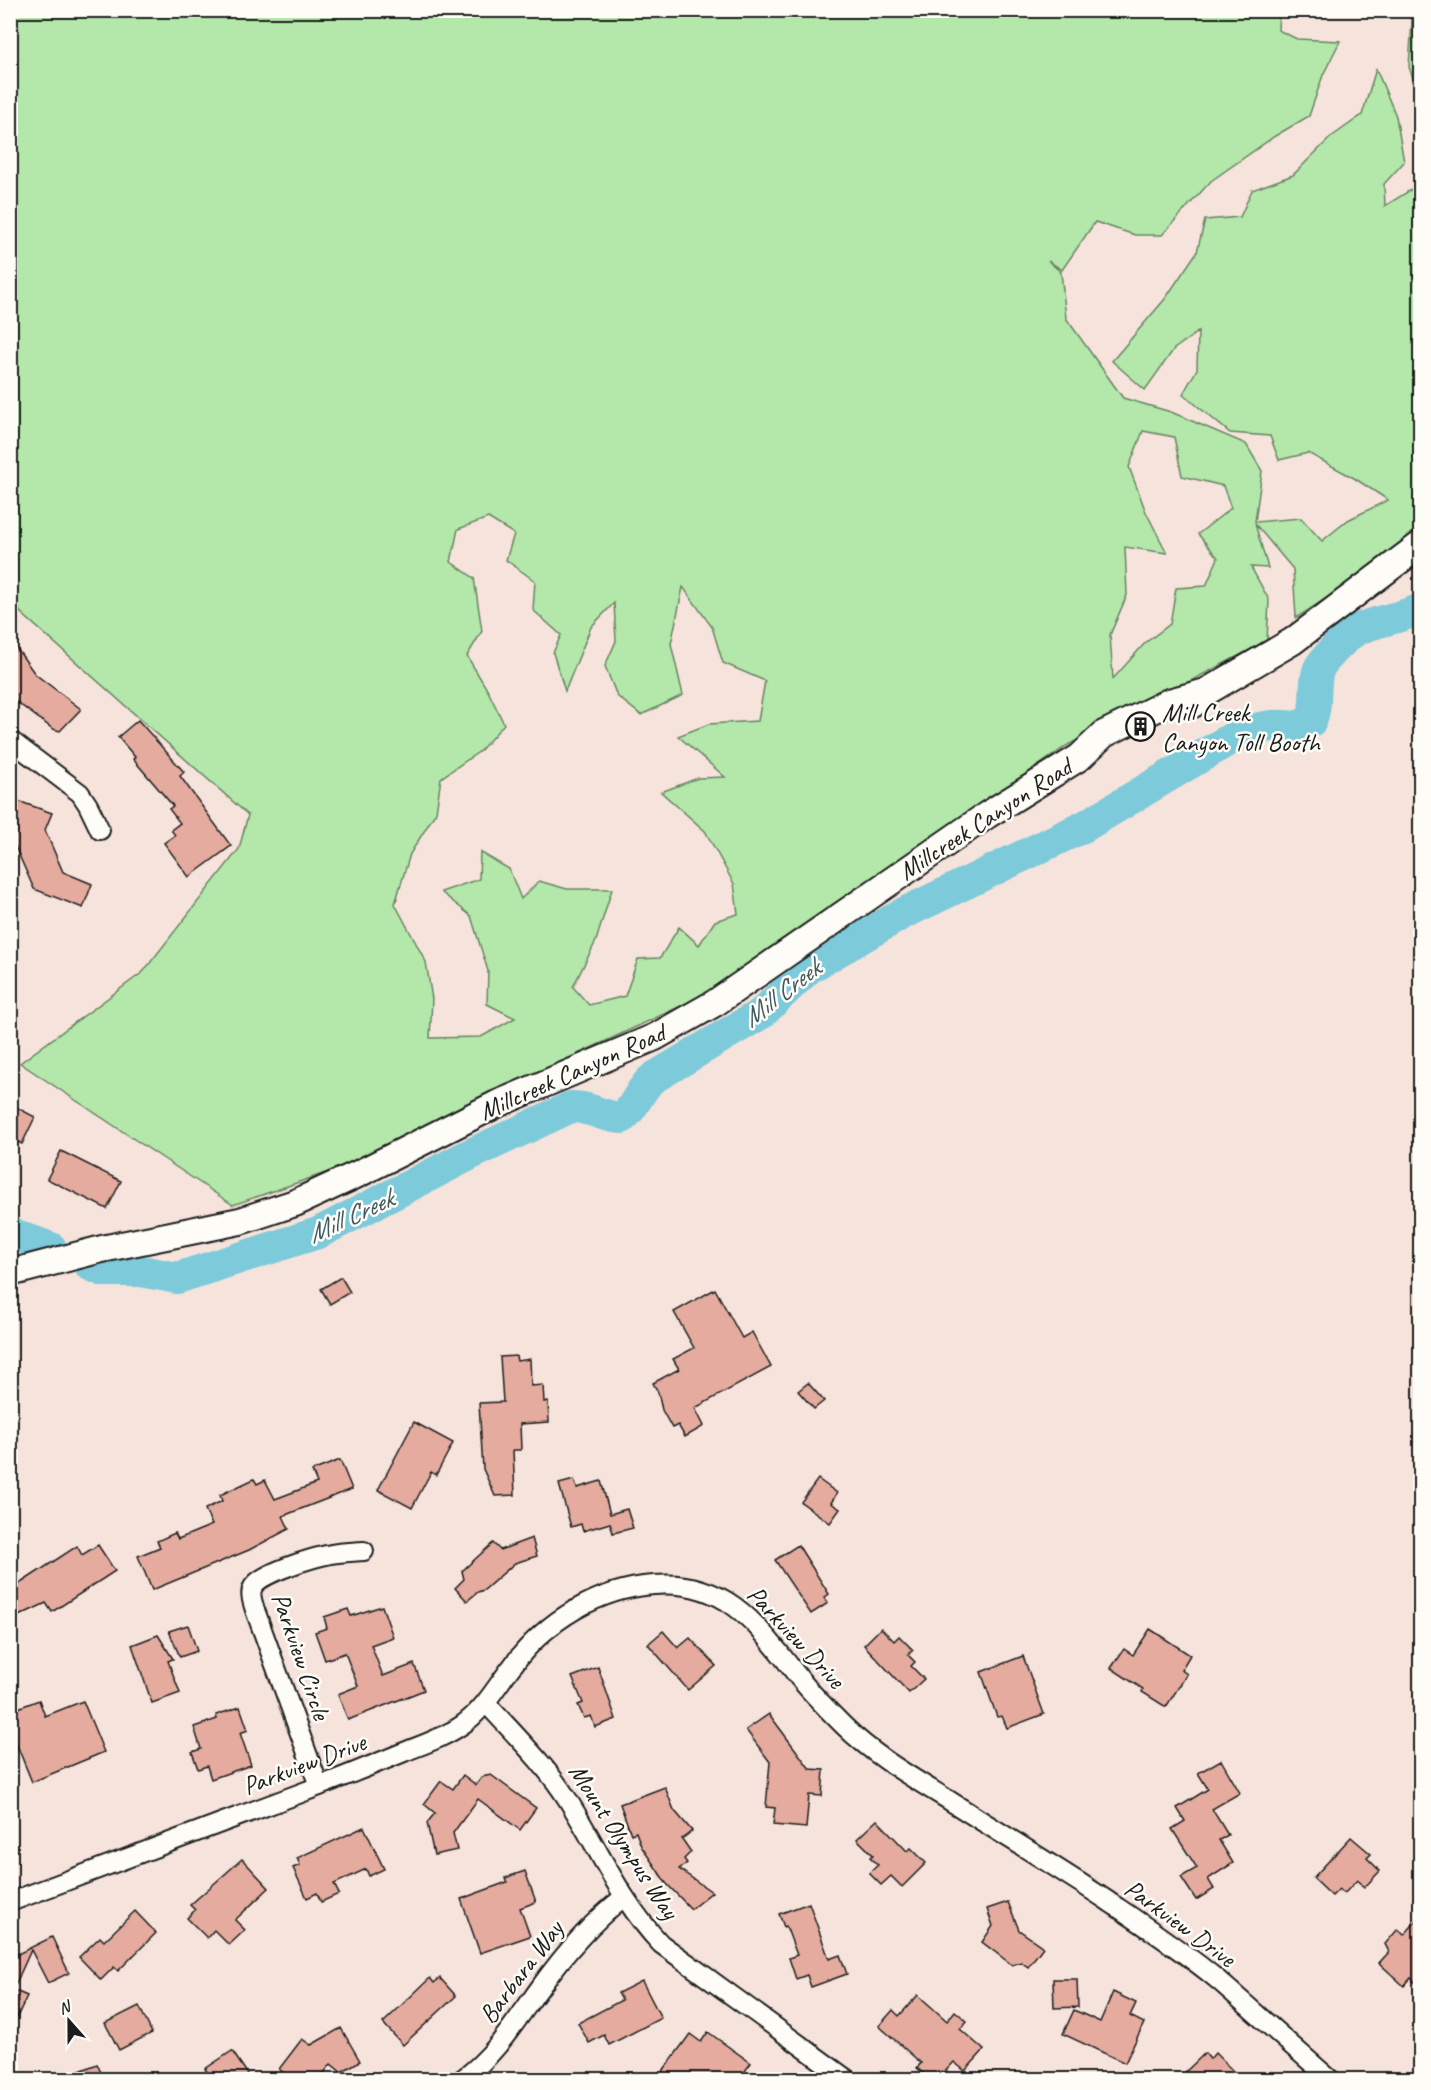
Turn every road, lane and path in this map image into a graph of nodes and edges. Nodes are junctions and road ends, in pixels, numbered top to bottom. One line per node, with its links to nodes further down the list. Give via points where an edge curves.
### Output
1 (1420, 545): 4 (street, Millcreek Canyon Road, via 1293,641 1206,692 1176,718 1111,750 1080,757 1035,783 715,1003 655,1037 497,1104 295,1203 240,1221 102,1249)
2 (10, 740): 3 (street, via 80,793)
3 (100, 830)
4 (10, 1273)
5 (364, 1551): 7 (street, Parkview Circle, via 319,1557 265,1576 251,1591)
6 (486, 1703): 7 (street, Parkview Drive, via 461,1726 437,1738); 8 (street, Mount Olympus Way, via 547,1770); 12 (street, Parkview Drive, via 538,1636 579,1607 632,1588 656,1585 684,1585 726,1599 742,1611 846,1728 903,1771 1187,1956)
7 (320, 1786): 9 (street, Parkview Drive)
8 (624, 1897): 10 (street, Barbara Way, via 590,1925 496,2047); 11 (street, Mount Olympus Way, via 650,1932 674,1954)
9 (10, 1902)
10 (462, 2079)
11 (848, 2079)
12 (1332, 2079)

